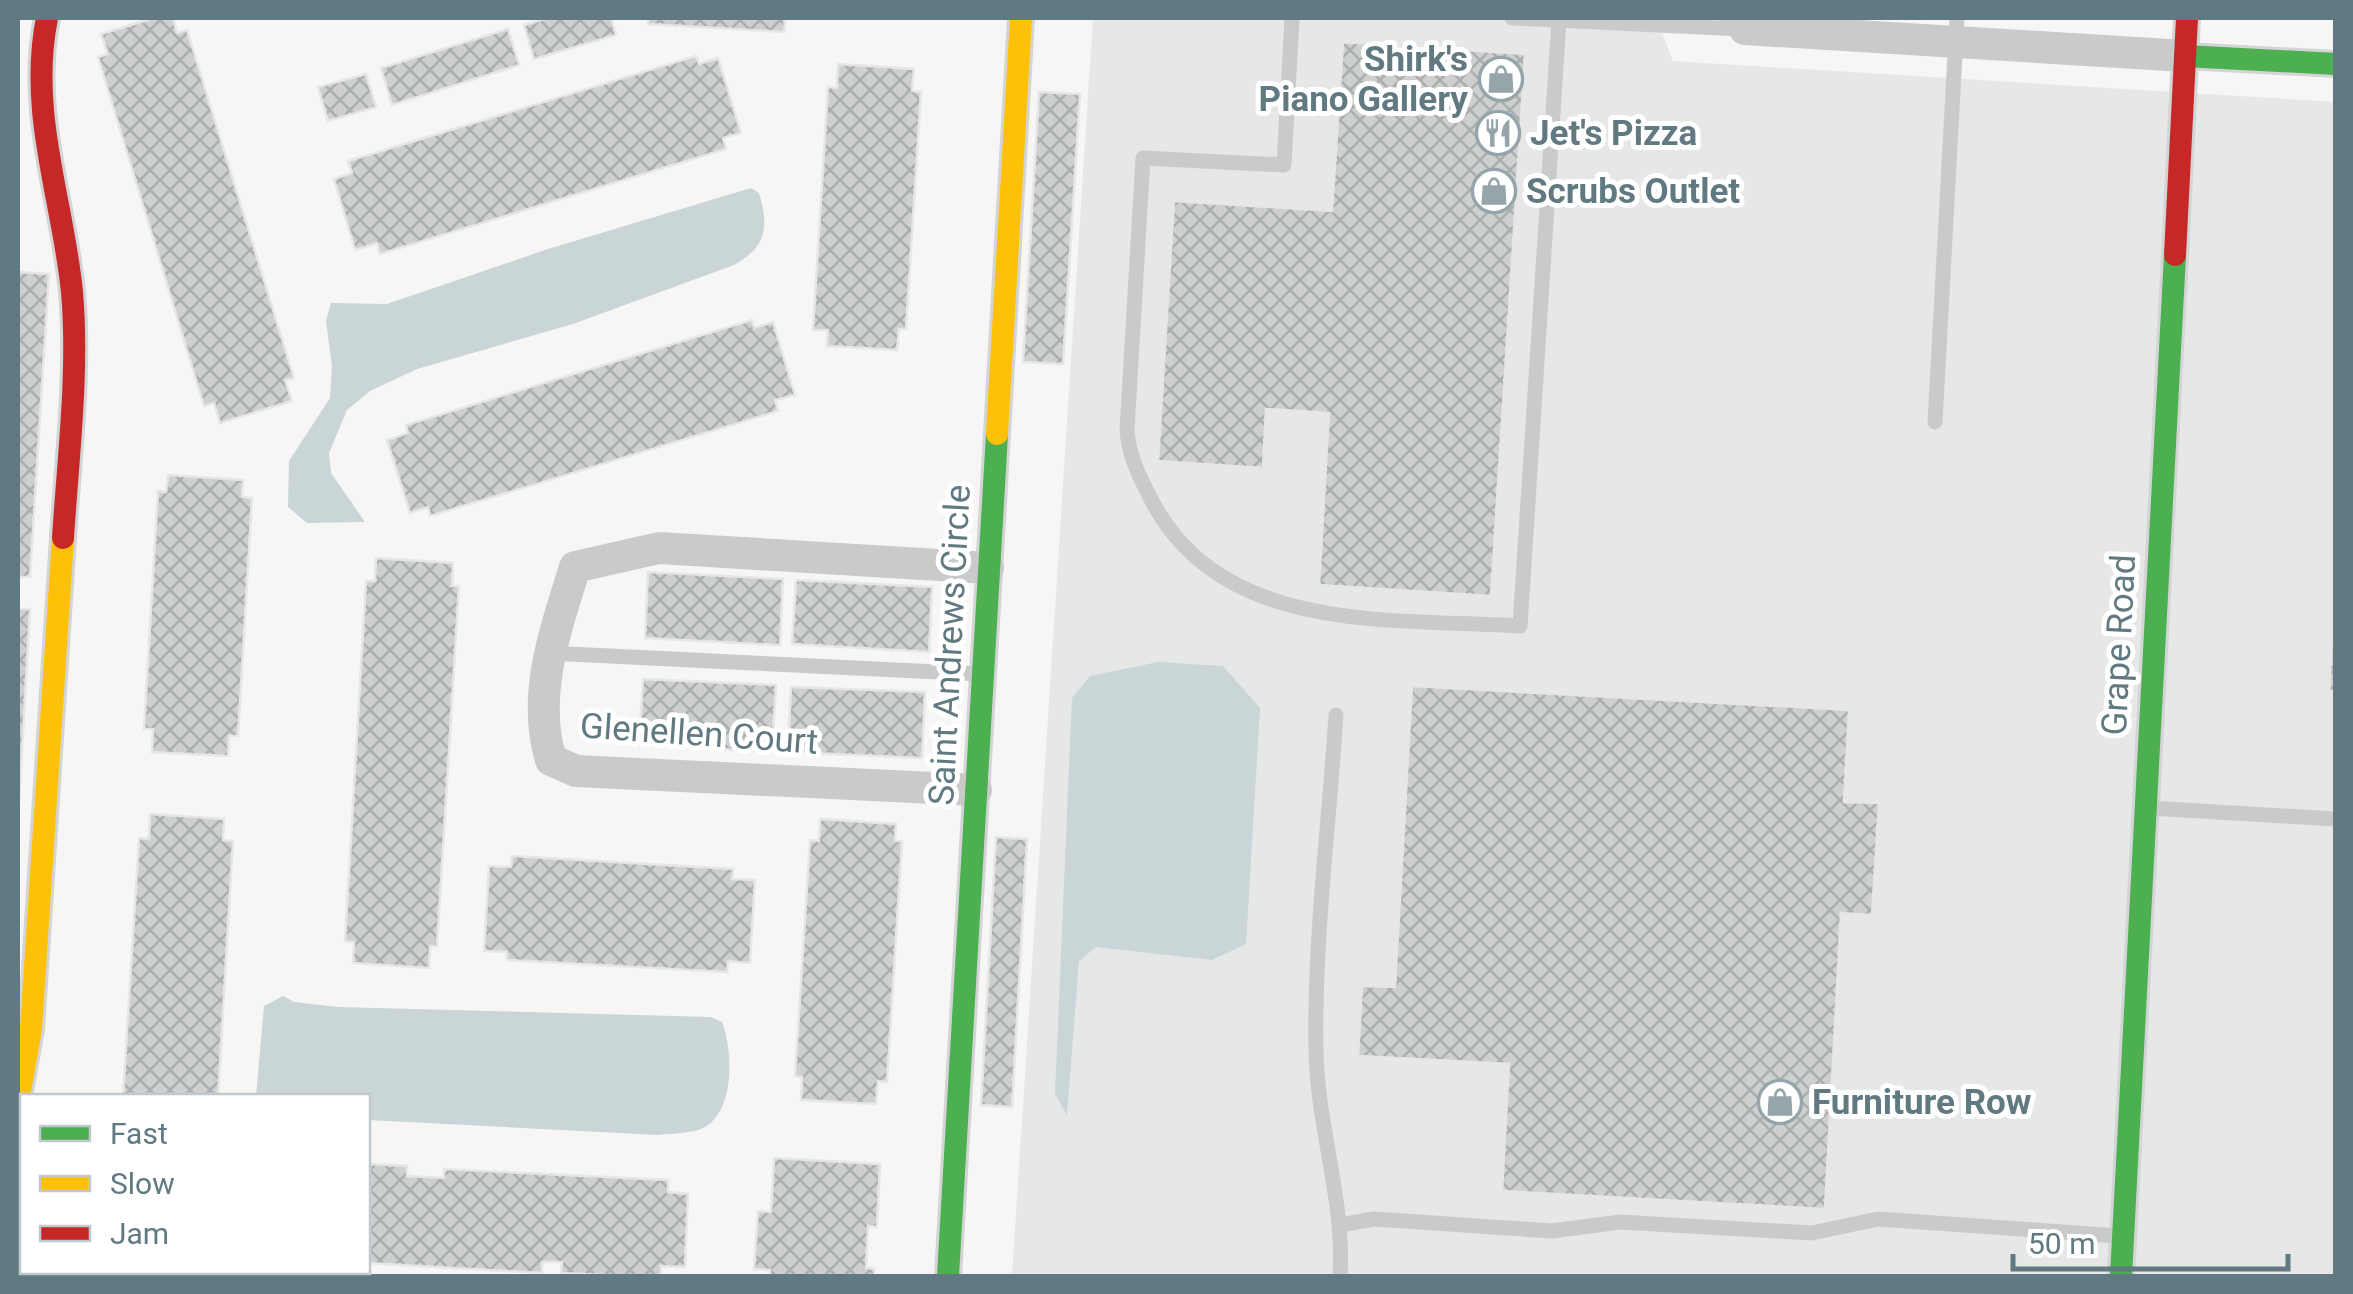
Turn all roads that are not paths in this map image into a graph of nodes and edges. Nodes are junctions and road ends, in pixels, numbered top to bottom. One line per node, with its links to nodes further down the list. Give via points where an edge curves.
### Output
1 (47, 18): 19 (street, via 41,48 48,170 72,292 70,426 31,1030)
2 (1021, 18): 12 (street, Saint Andrews Circle)
3 (1292, 18): 6 (lane, via 1284,164 1143,158 1128,430 1138,474 1184,550 1206,568 1292,609 1520,626)
4 (1512, 18): 6 (lane)
5 (2188, 18): 9 (street, Grape Road)
6 (1560, 20): 7 (lane)
7 (1741, 23): 8 (street)
8 (1956, 29): 9 (street); 11 (lane)
9 (2185, 56): 10 (street); 17 (street, Grape Road)
10 (2336, 64)
11 (1935, 422)
12 (988, 568): 13 (street, Glenellen Court, via 659,548 576,567); 14 (street, Saint Andrews Circle)
13 (548, 653): 14 (lane); 16 (street, Glenellen Court, via 543,734 550,760 576,771)
14 (983, 674): 16 (street, Saint Andrews Circle)
15 (1336, 715): 20 (lane, via 1316,1053)
16 (976, 790): 22 (street, Saint Andrews Circle)
17 (2146, 808): 18 (lane); 21 (street, Grape Road)
18 (2336, 819)
19 (18, 1102)
20 (1340, 1225): 21 (lane, via 1374,1219 1552,1231 1620,1222 1812,1233 1878,1219); 23 (lane)
21 (2123, 1236): 24 (street, Grape Road)
22 (948, 1276)
23 (1340, 1276)
24 (2121, 1276)

